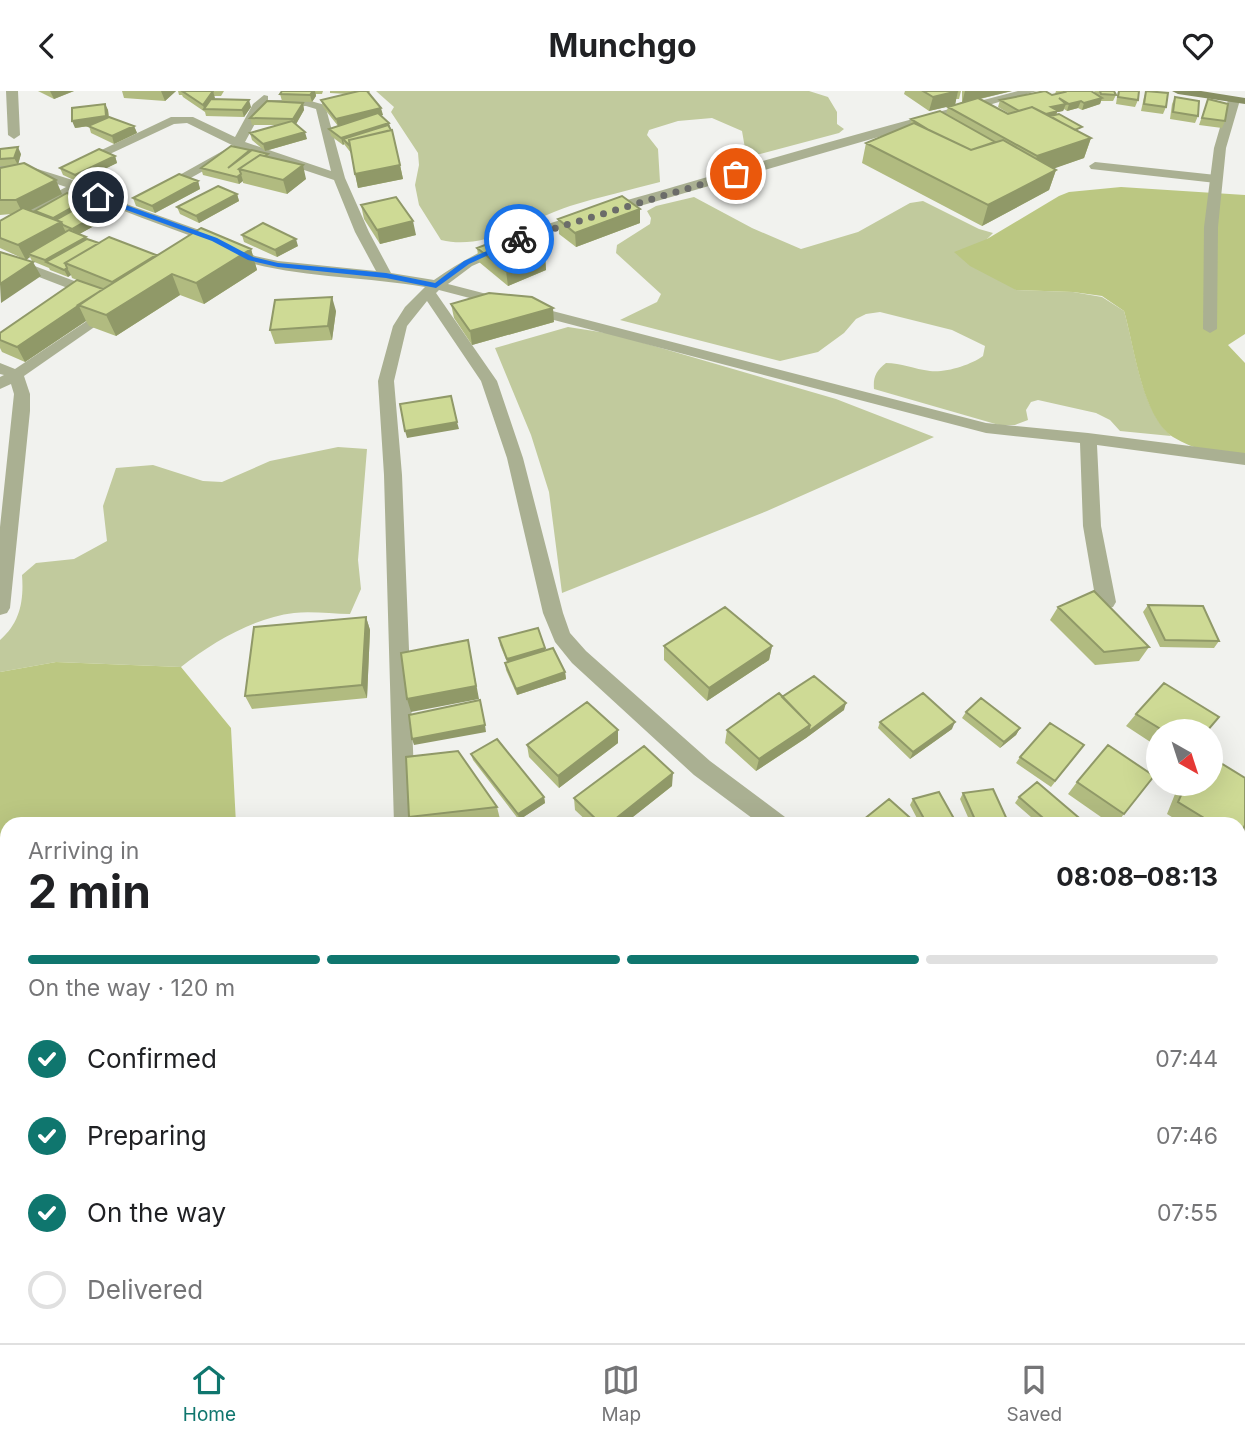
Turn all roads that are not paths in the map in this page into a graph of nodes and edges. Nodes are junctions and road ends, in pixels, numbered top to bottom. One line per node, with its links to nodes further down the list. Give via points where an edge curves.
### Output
1 (12, 91): 7 (street)
2 (270, 91): 6 (street)
3 (1031, 91): 21 (street, via 542,230 467,263)
4 (1178, 91): 5 (main road)
5 (1239, 100): 13 (street, via 1220,148)
6 (259, 104): 8 (street); 12 (street, via 321,107)
7 (15, 135)
8 (240, 144): 11 (street, via 182,118); 12 (street); 15 (street)
9 (1095, 166): 13 (street)
10 (0, 169): 11 (street)
11 (51, 177): 14 (street)
12 (338, 178): 20 (street)
13 (1216, 179): 22 (street)
14 (77, 186): 16 (street); 17 (street)
15 (164, 187)
16 (0, 228)
17 (214, 240): 18 (street); 20 (street, via 251,259 278,265)
18 (193, 254)
19 (0, 257): 24 (street, via 124,300)
20 (386, 276): 21 (street)
21 (432, 289): 26 (street, via 986,428); 30 (street, via 403,319 386,381); 31 (street, via 489,381 515,458 540,569 562,637 702,768)
22 (1210, 329)
23 (0, 368): 24 (street)
24 (16, 375): 25 (street); 29 (street, via 23,394 22,411)
25 (0, 384)
26 (1088, 438): 27 (street); 28 (street, via 1092,526)
27 (1245, 459)
28 (1107, 602)
29 (0, 608)
30 (405, 817)
31 (768, 817)

